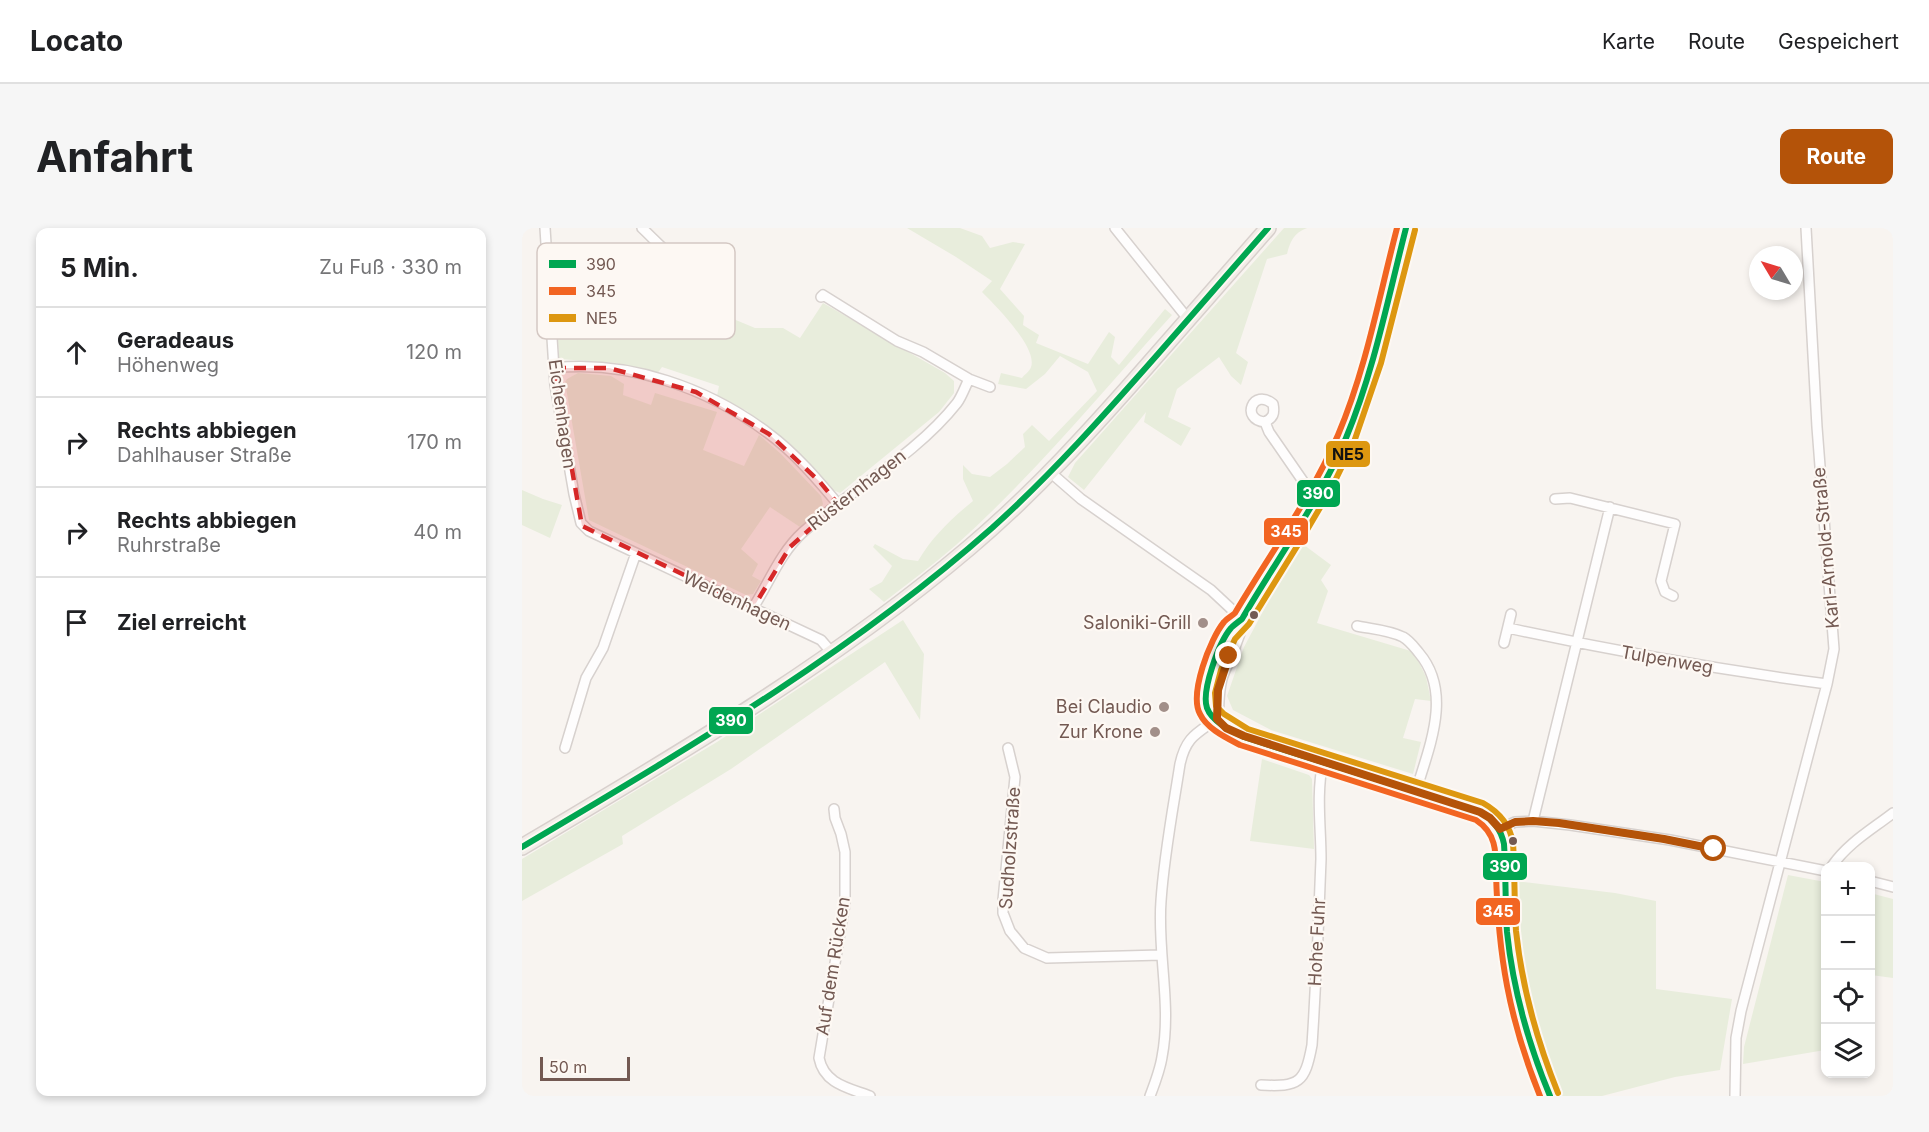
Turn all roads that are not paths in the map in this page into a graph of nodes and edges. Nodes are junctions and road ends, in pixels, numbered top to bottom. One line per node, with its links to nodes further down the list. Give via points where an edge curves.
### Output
1 (545, 228): 7 (street, Eichenhagen)
2 (642, 228): 8 (street)
3 (1115, 228): 10 (street)
4 (1268, 228): 10 (main road)
5 (1406, 228): 17 (street, via 1358,409)
6 (1806, 228): 32 (street, Karl-Arnold-Straße, via 1834,638)
7 (546, 243)
8 (658, 243)
9 (821, 297): 13 (street)
10 (1188, 319): 16 (main road)
11 (552, 339): 12 (street, Eichenhagen)
12 (554, 368): 19 (street, via 609,368 647,375 724,404 787,449); 21 (street, Eichenhagen)
13 (969, 379): 14 (street); 19 (street, Rüsternhagen, via 958,402 936,426)
14 (990, 387)
15 (1264, 422): 17 (street, via 1307,488)
16 (1050, 472): 26 (street, via 1081,499 1211,590); 31 (main road, via 972,546)
17 (1317, 493): 26 (street)
18 (1555, 499): 20 (street, via 1570,498)
19 (838, 504): 24 (street, Rüsternhagen, via 790,547)
20 (1610, 507): 23 (street, via 1674,524 1661,581 1665,591); 30 (street)
21 (582, 526): 22 (street, Weidenhagen)
22 (636, 553): 24 (street, Weidenhagen); 34 (street, via 603,648 586,678)
23 (1673, 596)
24 (753, 608): 31 (street, Weidenhagen, via 821,640)
25 (1511, 614): 28 (street)
26 (1242, 619): 33 (street, via 1231,628 1208,679 1207,709)
27 (1357, 626): 37 (street, via 1405,638 1433,676 1437,708)
28 (1508, 628): 29 (street); 30 (street, Tulpenweg)
29 (1504, 643)
30 (1576, 643): 32 (street, Tulpenweg); 40 (street)
31 (833, 654): 42 (main road, via 724,726)
32 (1827, 684): 43 (street, Karl-Arnold-Straße)
33 (1217, 719): 36 (street, via 1244,736); 48 (street, via 1186,744 1180,764 1161,901)
34 (565, 748)
35 (1008, 748): 48 (street, Sudholzstraße, via 1015,777 1003,912 1010,931 1024,948 1047,958)
36 (1323, 762): 37 (street); 49 (street, Hohe Fuhr, via 1311,1052 1307,1069 1294,1083)
37 (1416, 791): 41 (street, via 1480,812)
38 (834, 809): 50 (street, Auf dem Rücken, via 844,852 845,904 819,1058 833,1081)
39 (1893, 813): 44 (street, via 1843,851)
40 (1533, 821): 41 (street, via 1515,822); 43 (street, via 1655,837)
41 (1500, 829): 52 (street, via 1505,855 1508,944 1519,1007)
42 (522, 847)
43 (1780, 862): 45 (street); 53 (street, Karl-Arnold-Straße, via 1741,1011 1736,1038)
44 (1836, 862)
45 (1821, 871)
46 (1875, 882): 47 (street)
47 (1893, 887)
48 (1161, 955): 51 (street, via 1164,1036)
49 (1261, 1085)
50 (870, 1096)
51 (1150, 1096)
52 (1550, 1096)
53 (1735, 1096)

